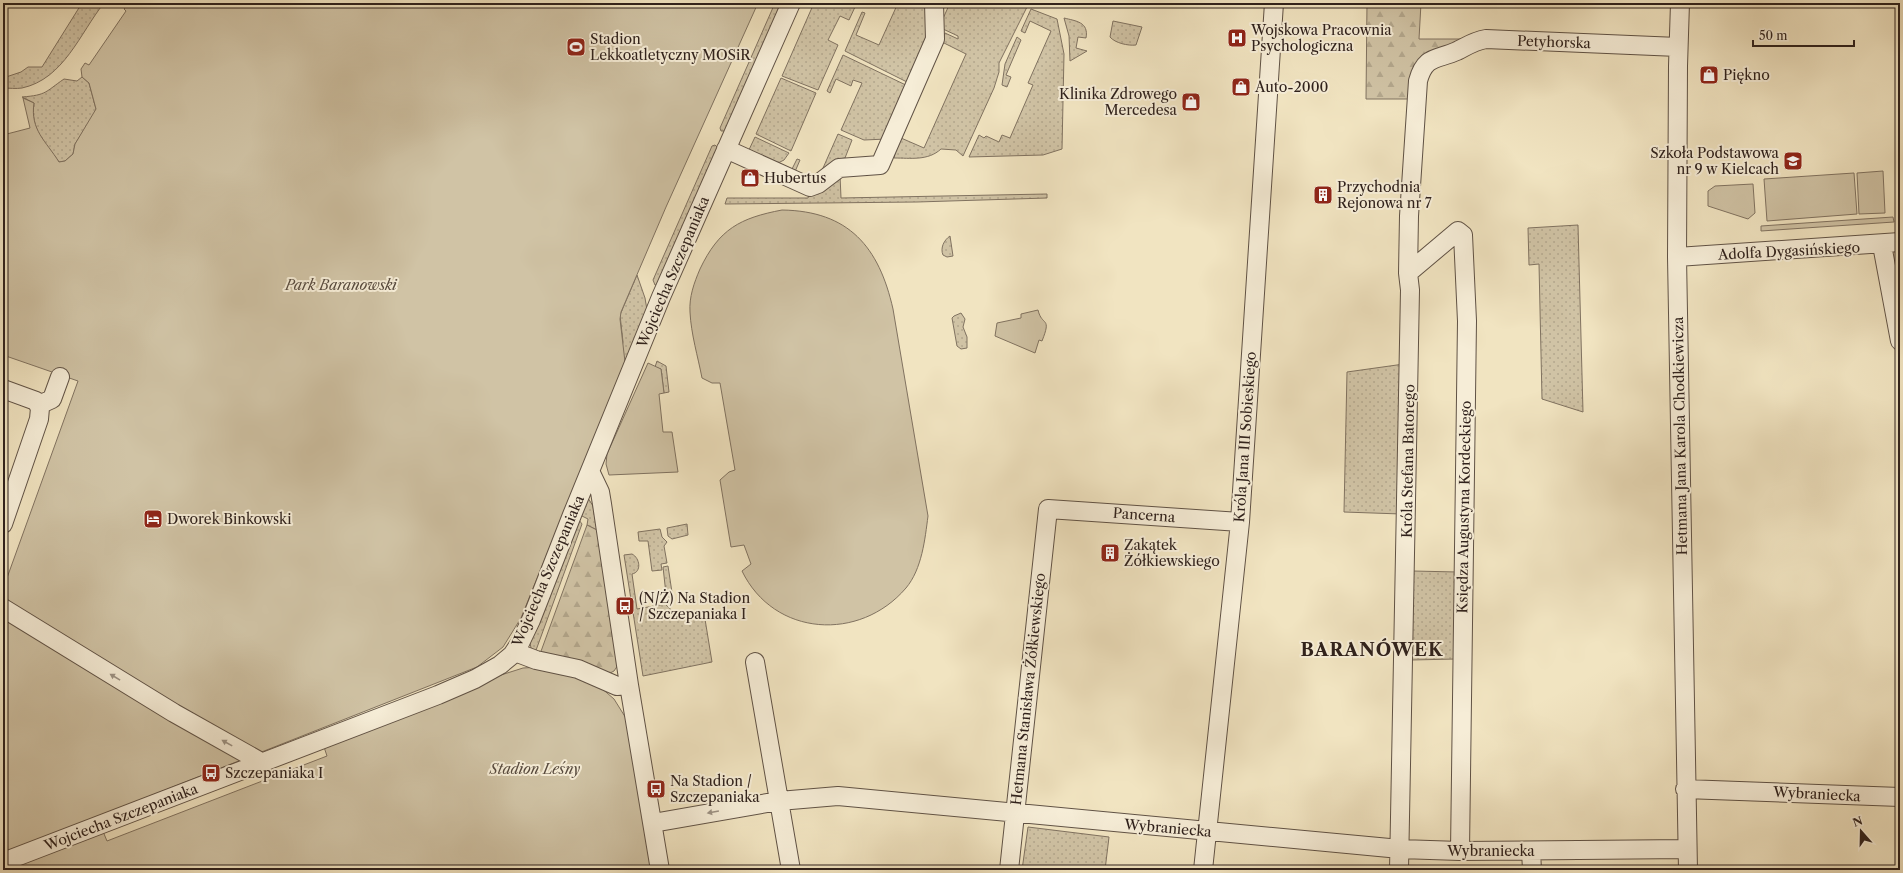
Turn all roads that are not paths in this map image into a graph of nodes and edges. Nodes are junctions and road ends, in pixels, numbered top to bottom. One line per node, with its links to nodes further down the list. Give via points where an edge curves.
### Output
1 (791, 3): 7 (street, Wojciecha Szczepaniaka)
2 (934, 3): 7 (street, via 935,39 880,165 839,168 810,187)
3 (1274, 3): 18 (street, Króla Jana III Sobieskiego)
4 (1680, 3): 5 (street, Hetmana Jana Karola Chodkiewicza)
5 (1678, 47): 6 (street, Petyhorska, via 1486,39 1474,41 1456,51); 10 (street, Hetmana Jana Karola Chodkiewicza)
6 (1434, 58): 11 (street, Króla Stefana Batorego, via 1420,72 1418,81)
7 (726, 149): 16 (street, Wojciecha Szczepaniaka, via 661,297)
8 (1900, 242): 9 (street, Adolfa Dygasińskiego)
9 (1882, 245): 10 (street, Adolfa Dygasińskiego); 12 (street)
10 (1677, 257): 25 (street, Hetmana Jana Karola Chodkiewicza)
11 (1408, 273): 31 (street, Króla Stefana Batorego, via 1410,305); 34 (street, Księdza Augustyna Kordeckiego, via 1458,231 1463,234 1467,321)
12 (1900, 341)
13 (60, 378): 15 (street, via 52,399)
14 (3, 389): 15 (street, via 34,400)
15 (39, 405): 19 (street, via 39,419)
16 (590, 471): 21 (street, Wojciecha Szczepaniaka, via 531,620); 23 (street, via 600,492)
17 (1048, 508): 18 (street, Pancerna); 28 (street, Hetmana Stanisława Żółkiewskiego)
18 (1240, 522): 30 (street, Króla Jana III Sobieskiego)
19 (3, 524)
20 (3, 608): 24 (street, one-way to 20, via 174,713)
21 (515, 652): 23 (street, via 536,660 578,669 617,686); 24 (street, Wojciecha Szczepaniaka, via 500,665 468,683)
22 (755, 662): 27 (street)
23 (629, 685): 29 (street)
24 (261, 762): 35 (street, Wojciecha Szczepaniaka)
25 (1685, 789): 26 (street, Wybraniecka); 32 (street, Hetmana Jana Karola Chodkiewicza)
26 (1900, 797)
27 (779, 801): 28 (street, Wybraniecka, via 838,796); 29 (street, Wybraniecka, one-way to 29); 37 (street)
28 (1015, 813): 30 (street, Wybraniecka); 38 (street, Hetmana Stanisława Żółkiewskiego)
29 (652, 823): 36 (street)
30 (1206, 831): 31 (street, Wybraniecka); 39 (street, Króla Jana III Sobieskiego)
31 (1400, 849): 34 (street, Wybraniecka); 40 (street, Króla Stefana Batorego)
32 (1687, 849): 33 (street, Wybraniecka); 42 (street, Hetmana Jana Karola Chodkiewicza)
33 (1532, 851): 34 (street, Wybraniecka); 41 (street)
34 (1460, 852)
35 (3, 862)
36 (660, 870)
37 (791, 870)
38 (1009, 870)
39 (1202, 870)
40 (1399, 870)
41 (1532, 870)
42 (1688, 870)

